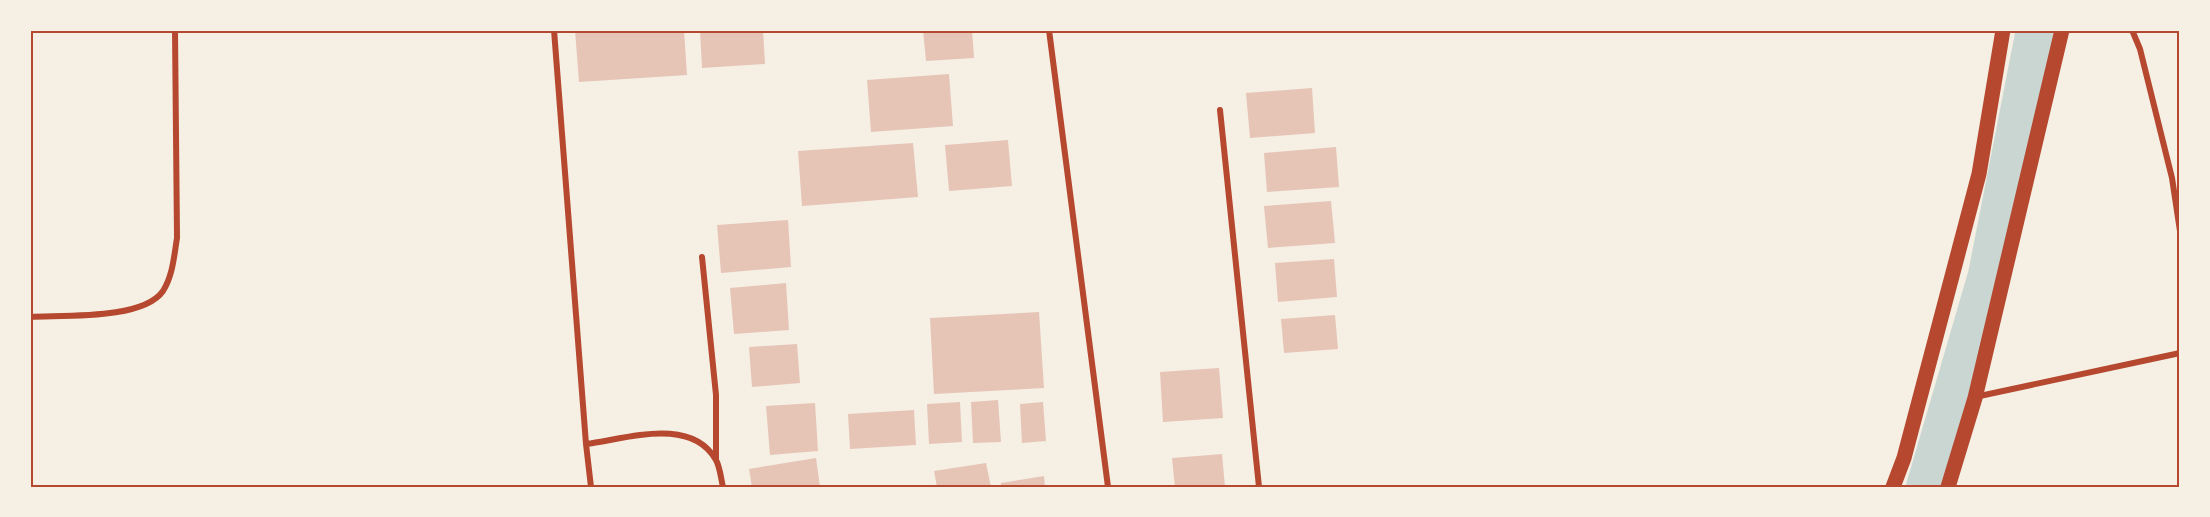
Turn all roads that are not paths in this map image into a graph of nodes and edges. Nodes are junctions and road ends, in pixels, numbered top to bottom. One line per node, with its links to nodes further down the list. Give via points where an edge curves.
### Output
1 (175, 30): 10 (street, via 177,237 172,271 162,292 146,305 120,312)
2 (554, 30): 13 (street)
3 (1048, 30): 17 (street)
4 (2003, 30): 19 (main road, via 1979,174)
5 (2062, 30): 12 (main road)
6 (2132, 30): 8 (street, via 2172,178)
7 (1220, 110): 18 (street)
8 (2180, 231)
9 (702, 257): 14 (street, via 716,395)
10 (30, 316)
11 (2180, 353): 12 (street)
12 (1975, 398): 20 (main road)
13 (586, 444): 14 (street, via 665,433 686,435 700,442); 15 (street)
14 (716, 460): 16 (street)
15 (591, 487)
16 (723, 487)
17 (1108, 487)
18 (1259, 487)
19 (1893, 487)
20 (1948, 487)

